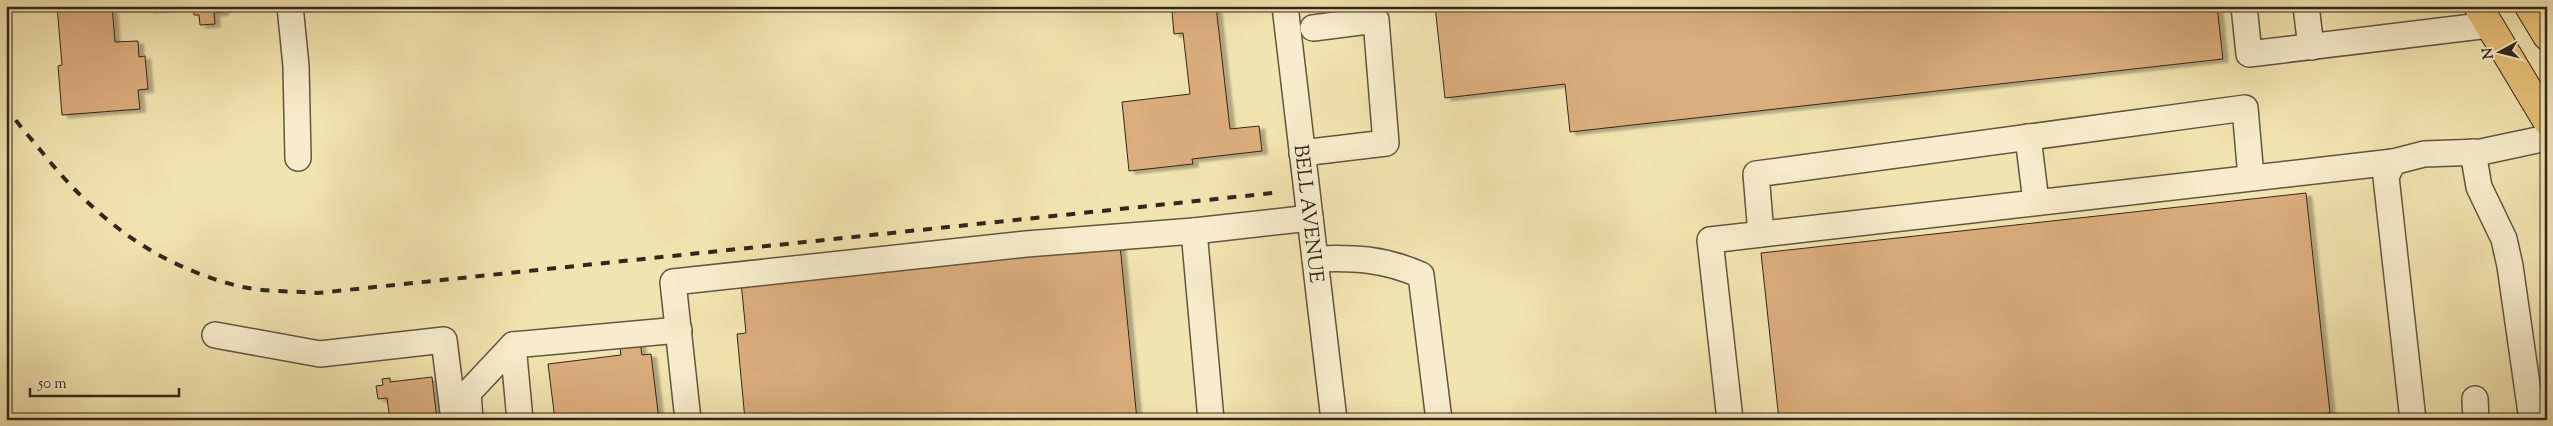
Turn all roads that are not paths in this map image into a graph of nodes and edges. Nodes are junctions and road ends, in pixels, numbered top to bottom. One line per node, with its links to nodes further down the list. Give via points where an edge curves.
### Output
1 (290, 6): 15 (street, via 296,66)
2 (2244, 6): 9 (street, via 2249,54)
3 (2306, 6): 9 (street)
4 (2529, 6): 8 (main road)
5 (2484, 16): 9 (street); 10 (main road)
6 (1312, 17): 7 (street); 13 (street, via 1376,20 1386,143)
7 (1286, 18): 13 (street, BELL AVENUE)
8 (2547, 36)
9 (2311, 47)
10 (2547, 121)
11 (2028, 137): 17 (street, via 2245,108); 18 (street); 21 (street, via 1756,174)
12 (2547, 138): 14 (street)
13 (1302, 152): 19 (street, BELL AVENUE)
14 (2473, 152): 16 (street, via 2424,154); 35 (street, via 2479,186 2504,239 2510,266)
15 (298, 158)
16 (2392, 162): 17 (street); 34 (street, via 2386,177)
17 (2251, 177): 18 (street)
18 (2036, 202): 21 (street)
19 (1310, 218): 20 (street); 22 (street, BELL AVENUE)
20 (1194, 231): 23 (street, via 1026,244 673,282); 30 (street)
21 (1761, 234): 33 (street, via 1710,240)
22 (1315, 259): 31 (street, BELL AVENUE); 32 (street, via 1344,258 1396,264 1420,275)
23 (678, 330): 25 (street); 29 (street)
24 (215, 335): 26 (street, via 320,354 444,340)
25 (513, 346): 27 (street, via 468,394); 28 (street)
26 (454, 420)
27 (470, 420)
28 (520, 420)
29 (688, 420)
30 (1212, 420)
31 (1334, 420)
32 (1439, 420)
33 (1730, 420)
34 (2413, 420)
35 (2532, 420)

